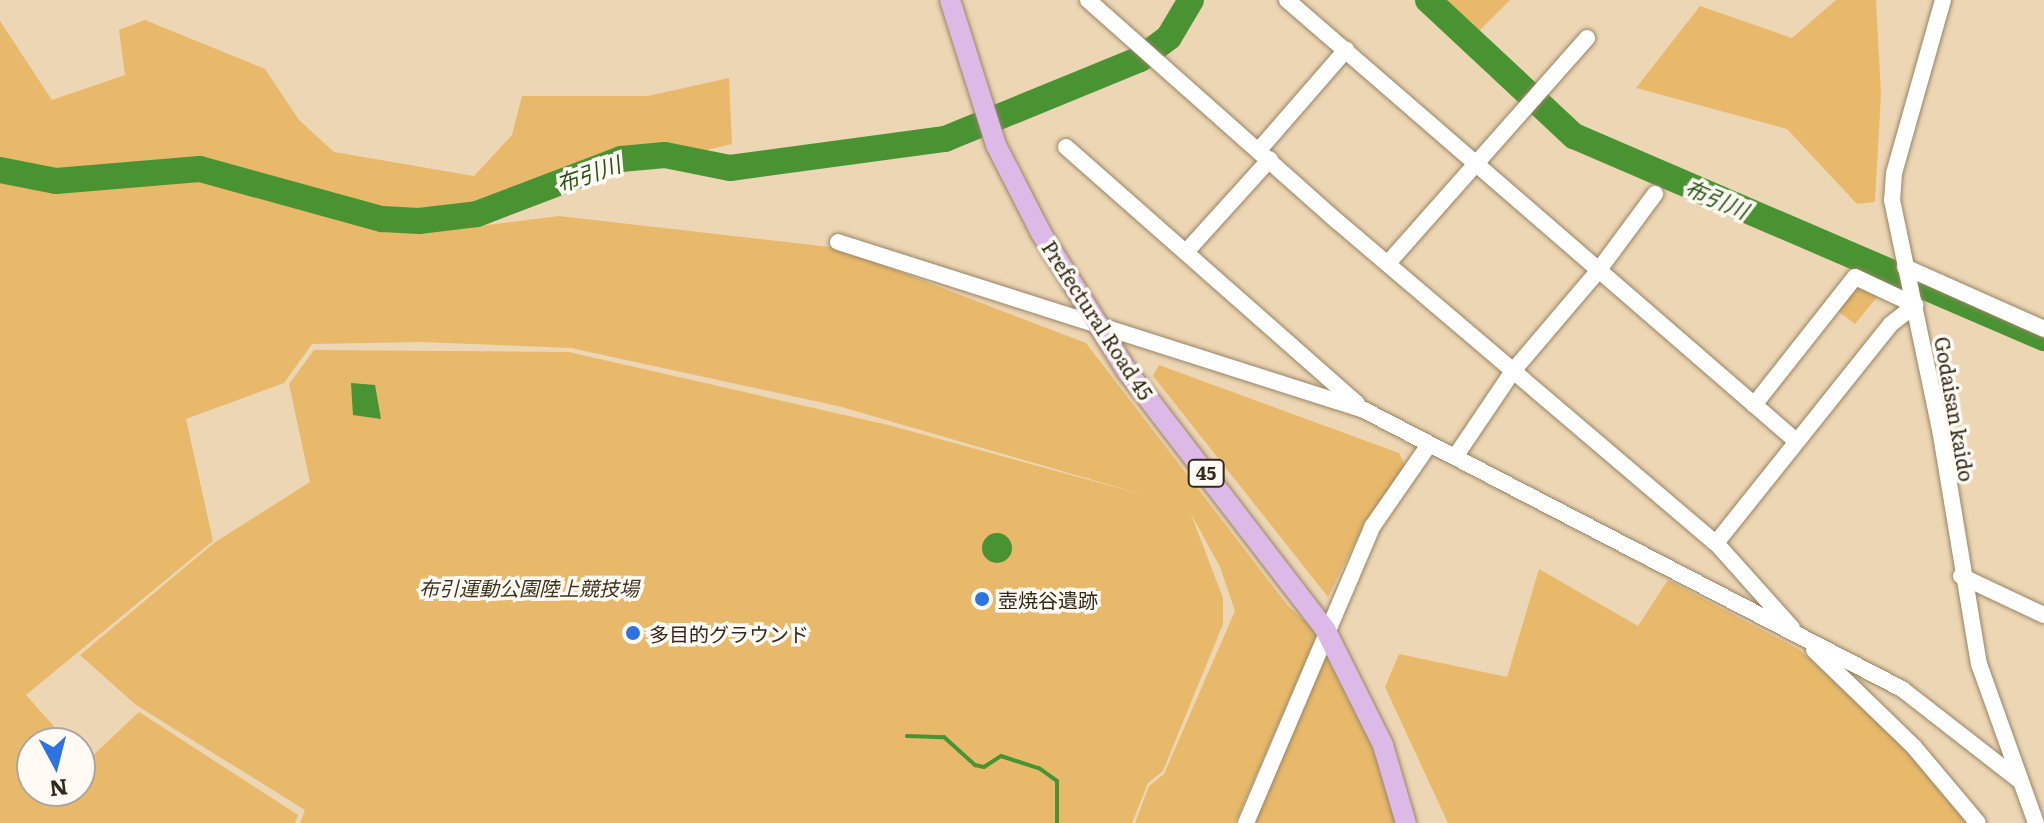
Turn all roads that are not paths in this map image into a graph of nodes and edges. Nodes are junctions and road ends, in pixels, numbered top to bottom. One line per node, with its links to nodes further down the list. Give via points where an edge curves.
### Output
1 (950, 0): 17 (main road, Prefectural Road 45 / 45, via 987,120 1041,233)
2 (1088, 0): 8 (street)
3 (1287, 0): 6 (street)
4 (1943, 0): 15 (street, Godaisan kaido, via 1894,173 1892,200)
5 (1587, 38): 9 (street)
6 (1346, 50): 8 (street); 9 (street)
7 (1066, 147): 12 (street)
8 (1264, 155): 12 (street); 13 (street)
9 (1475, 161): 13 (street); 14 (street)
10 (1655, 194): 14 (street)
11 (838, 242): 17 (street)
12 (1186, 252): 21 (street)
13 (1389, 262): 19 (street)
14 (1598, 271): 19 (street); 20 (street)
15 (1906, 271): 16 (street, Godaisan kaido); 18 (street)
16 (1913, 299): 20 (street, via 1855,277); 22 (street); 26 (street, Godaisan kaido, via 1941,435)
17 (1097, 323): 21 (street); 28 (main road, Prefectural Road 45 / 45, via 1127,371)
18 (2044, 329)
19 (1513, 371): 24 (street); 25 (street)
20 (1754, 405): 22 (street)
21 (1364, 410): 23 (street)
22 (1795, 440): 25 (street)
23 (1428, 446): 24 (street); 28 (street, via 1372,527)
24 (1457, 454): 29 (street)
25 (1716, 543): 29 (street)
26 (1961, 576): 27 (street); 30 (street, Godaisan kaido, via 1979,664)
27 (2044, 615)
28 (1325, 629): 31 (street); 32 (main road, Prefectural Road 45 / 45, via 1383,745)
29 (1802, 639): 30 (street, via 1902,689); 33 (street, via 1914,747)
30 (2020, 781): 34 (street, Godaisan kaido)
31 (1246, 823)
32 (1406, 823)
33 (1978, 823)
34 (2036, 823)

